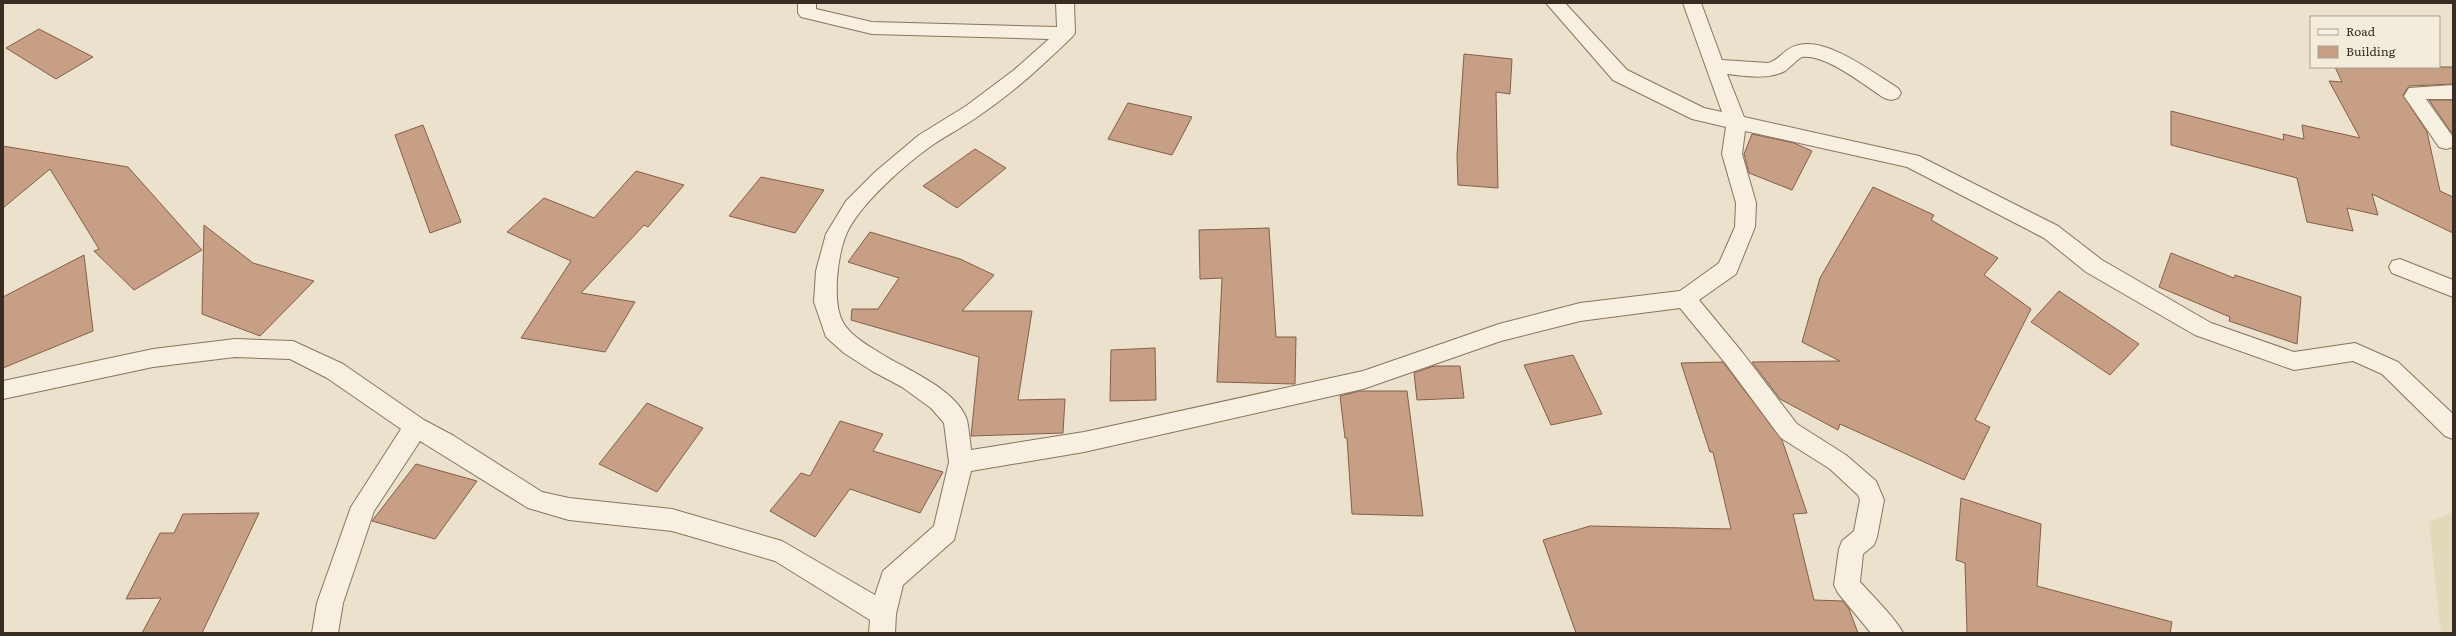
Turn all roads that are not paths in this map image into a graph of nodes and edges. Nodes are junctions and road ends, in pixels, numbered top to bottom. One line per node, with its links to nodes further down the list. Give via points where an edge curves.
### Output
1 (807, 3): 5 (street, via 807,12 872,28)
2 (1065, 3): 5 (street)
3 (1555, 3): 9 (street, via 1620,75 1699,114)
4 (1692, 3): 6 (street)
5 (1066, 33): 17 (street, via 1021,75 973,111 926,140 882,177 853,206 836,234 827,271 825,302 834,331 852,347 910,380 939,401 955,420)
6 (1717, 66): 8 (street, via 1756,70 1776,68 1793,52 1821,52); 9 (street)
7 (2453, 92): 10 (street, via 2416,93 2414,96)
8 (1891, 93)
9 (1736, 123): 13 (street, via 1732,154 1746,203 1745,227 1728,268); 16 (street, via 1912,161 2051,232 2094,266 2203,329 2294,361 2355,352 2390,368)
10 (2446, 142)
11 (2400, 267): 12 (street)
12 (2453, 289)
13 (1685, 299): 17 (street, via 1580,312 1498,333 1363,380 1084,442); 20 (street, via 1789,431 1838,462 1867,488 1872,500 1865,537 1851,549 1847,585 1881,626)
14 (3, 390): 15 (street, via 153,358 235,348 294,350 335,371)
15 (416, 428): 18 (street, via 446,443 537,501 569,509 672,520 782,552); 19 (street, via 363,507 330,602)
16 (2453, 429)
17 (961, 462): 18 (street, via 945,532 892,579)
18 (883, 624)
19 (325, 633)
20 (1890, 633)

